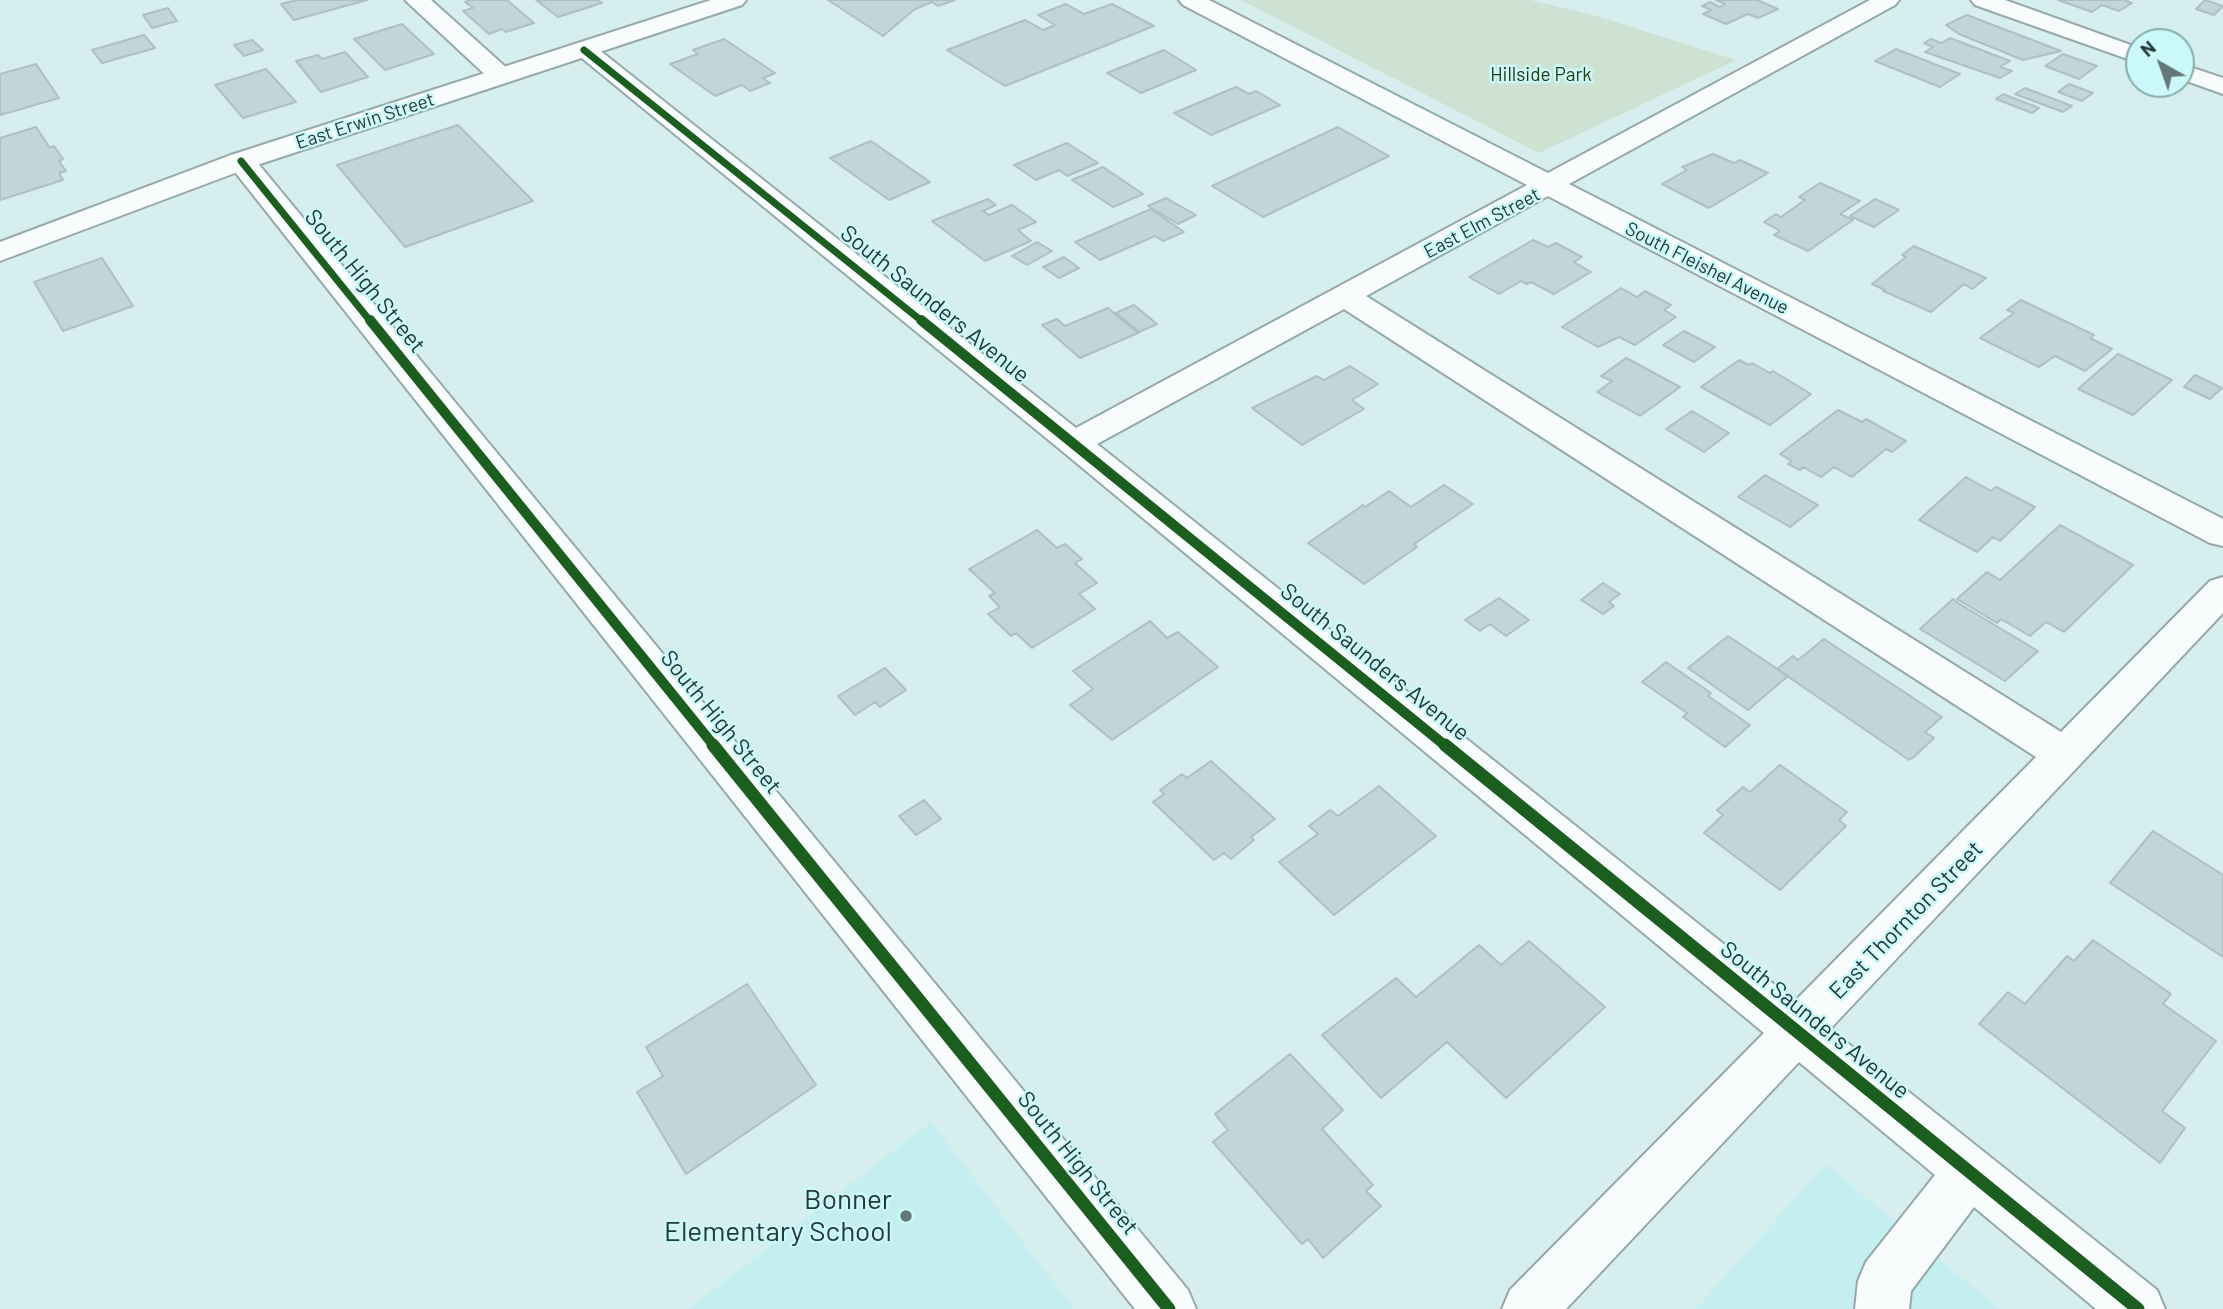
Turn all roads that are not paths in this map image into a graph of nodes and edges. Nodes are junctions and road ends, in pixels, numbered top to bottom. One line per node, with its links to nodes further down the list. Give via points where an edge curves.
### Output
1 (417, 0): 8 (street)
2 (734, 0): 6 (street, East Erwin Street)
3 (1191, 0): 12 (street, South Fleishel Avenue)
4 (1887, 0): 12 (street, East Elm Street)
5 (1983, 0): 7 (street)
6 (584, 50): 8 (street, East Erwin Street); 15 (street, South Saunders Avenue)
7 (2125, 51)
8 (501, 76): 11 (street, East Erwin Street)
9 (2195, 76): 10 (street)
10 (2223, 86)
11 (241, 162): 13 (street, East Erwin Street); 21 (street, South High Street)
12 (1549, 187): 14 (street, East Elm Street); 16 (street, South Fleishel Avenue)
13 (0, 252)
14 (1346, 297): 15 (street, East Elm Street); 18 (street)
15 (1074, 443): 19 (street, South Saunders Avenue)
16 (2223, 534)
17 (2223, 590): 18 (street, East Thornton Street)
18 (2065, 755): 19 (street, East Thornton Street)
19 (1797, 1033): 20 (street, South Saunders Avenue); 22 (street, East Thornton Street)
20 (1969, 1172): 23 (street, via 1885,1281); 24 (street, South Saunders Avenue)
21 (1169, 1309)
22 (1529, 1309)
23 (1882, 1309)
24 (2138, 1309)

